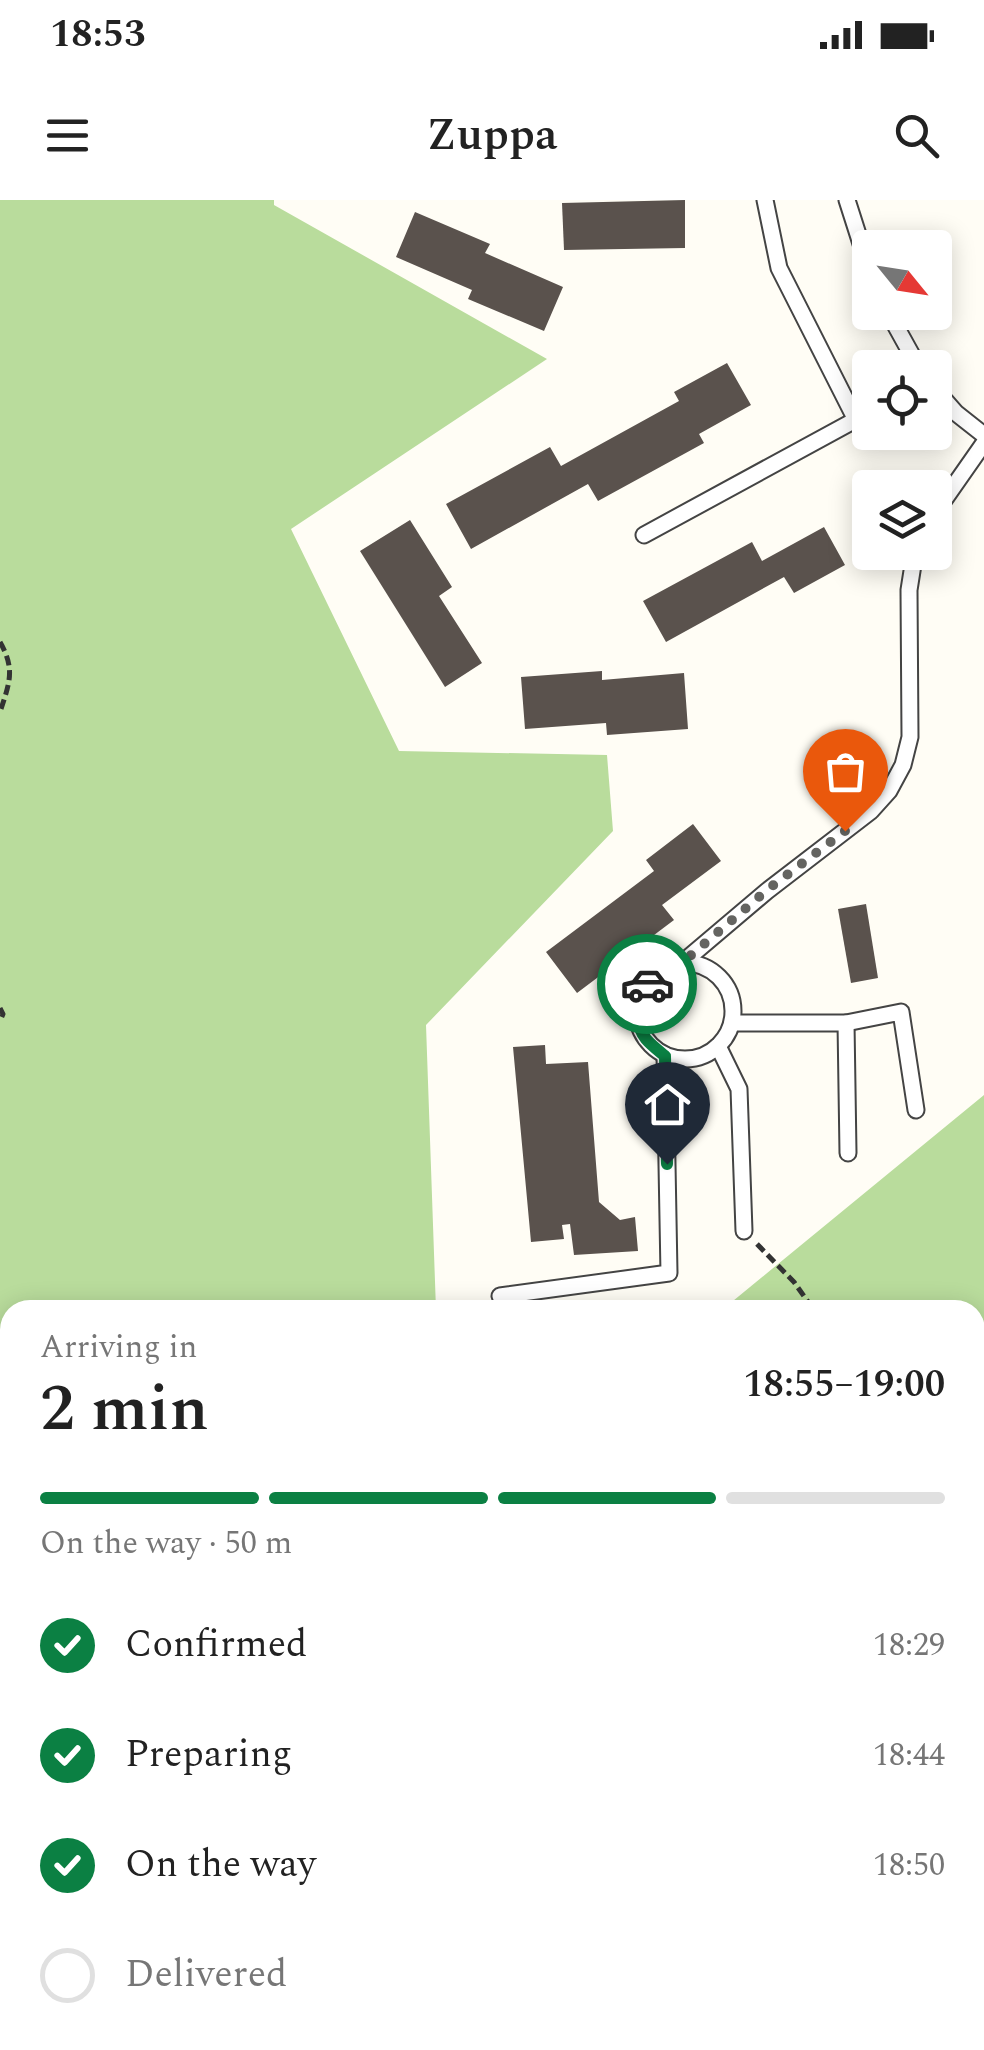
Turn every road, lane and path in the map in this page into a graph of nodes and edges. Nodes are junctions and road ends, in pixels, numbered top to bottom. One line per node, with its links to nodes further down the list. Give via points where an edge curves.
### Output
1 (765, 200): 4 (lane, via 779,268)
2 (847, 200): 3 (lane)
3 (857, 230)
4 (852, 397)
5 (952, 409): 7 (lane)
6 (852, 422): 9 (lane)
7 (984, 439): 8 (lane)
8 (952, 487)
9 (644, 535)
10 (912, 570): 13 (lane, via 910,738 889,791)
11 (0, 642): 12 (path, via 11,678)
12 (0, 712)
13 (682, 963): 16 (lane, via 721,979 730,993); 19 (lane, via 650,979 637,1013 647,1041)
14 (0, 1008): 15 (path)
15 (0, 1021)
16 (732, 1022): 17 (lane); 18 (lane)
17 (846, 1022): 20 (lane, via 901,1012); 21 (lane)
18 (718, 1046): 19 (lane, via 694,1059); 22 (lane, via 738,1088)
19 (665, 1056): 23 (lane, via 669,1274)
20 (916, 1110)
21 (848, 1153)
22 (744, 1231): 24 (path)
23 (500, 1296)
24 (808, 1300)

